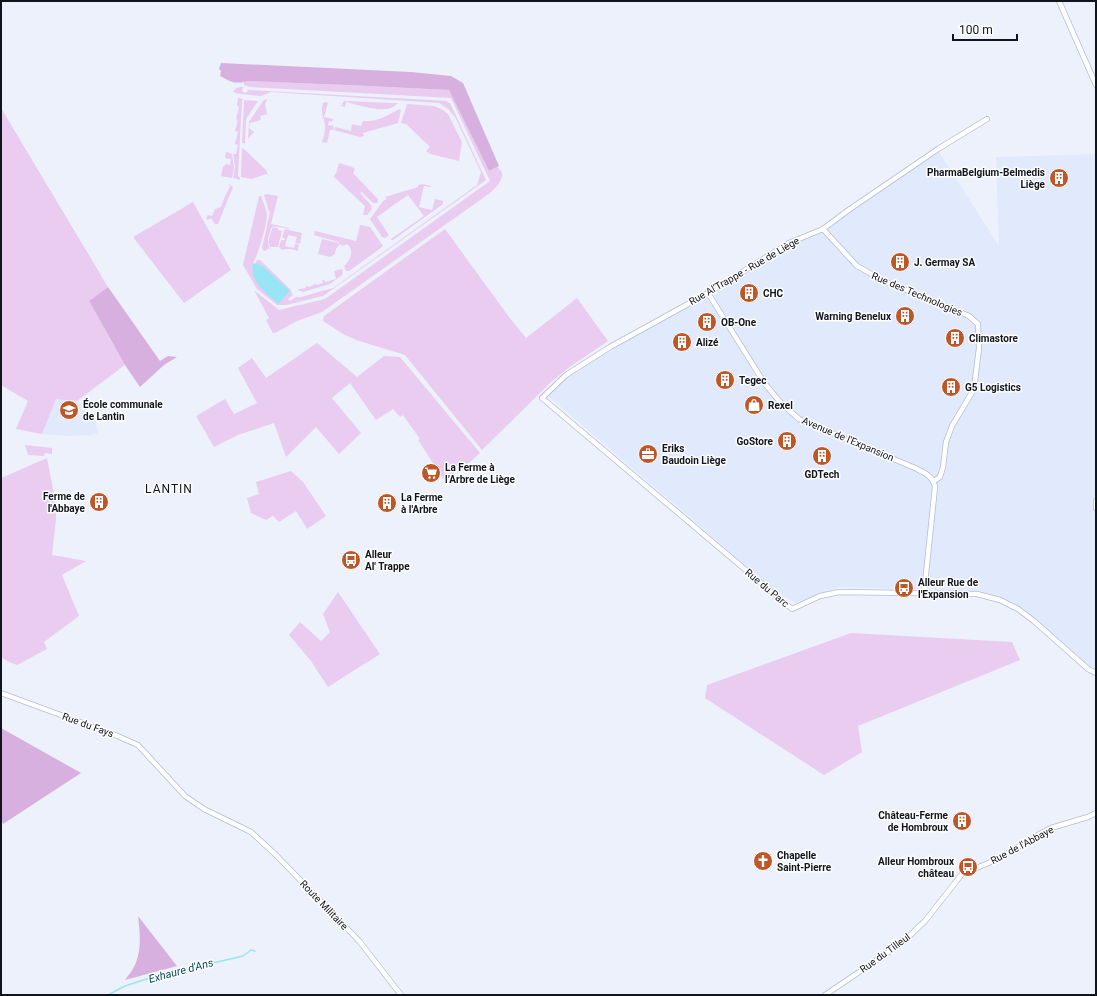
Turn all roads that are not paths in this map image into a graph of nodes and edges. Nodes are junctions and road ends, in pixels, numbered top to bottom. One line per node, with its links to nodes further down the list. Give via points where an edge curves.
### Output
1 (1060, 1): 2 (street)
2 (1096, 85)
3 (987, 120): 4 (street, Rue Al'Trappe - Rue de Liège, via 938,149)
4 (823, 229): 5 (street, Rue Al'Trappe - Rue de Liège, via 789,243); 7 (street, Rue des Technologies, via 857,266 882,280 969,316 978,324 979,348 974,389 952,426 946,442 940,477)
5 (708, 293): 6 (street, Rue Al'Trappe - Rue de Liège, via 566,375); 7 (street, Avenue de l'Expansion, via 765,384 799,419 916,468 928,474)
6 (542, 398): 10 (street, Rue du Parc, via 792,609 820,596 839,592)
7 (934, 481): 10 (street)
8 (1096, 501): 9 (street)
9 (1096, 508)
10 (924, 593): 11 (street, Rue du Parc, via 977,594 1000,600 1034,621 1088,670)
11 (1096, 673)
12 (1, 693): 14 (street, Rue du Fays, via 138,745 185,796)
13 (1096, 813): 15 (street, Rue de l'Abbaye, via 1051,828 998,859 962,874)
14 (236, 826): 16 (street, Route Militaire, via 251,832 276,855 360,942)
15 (954, 885): 17 (street, Rue du Tilleul, via 925,921 902,943)
16 (400, 995)
17 (825, 995)

